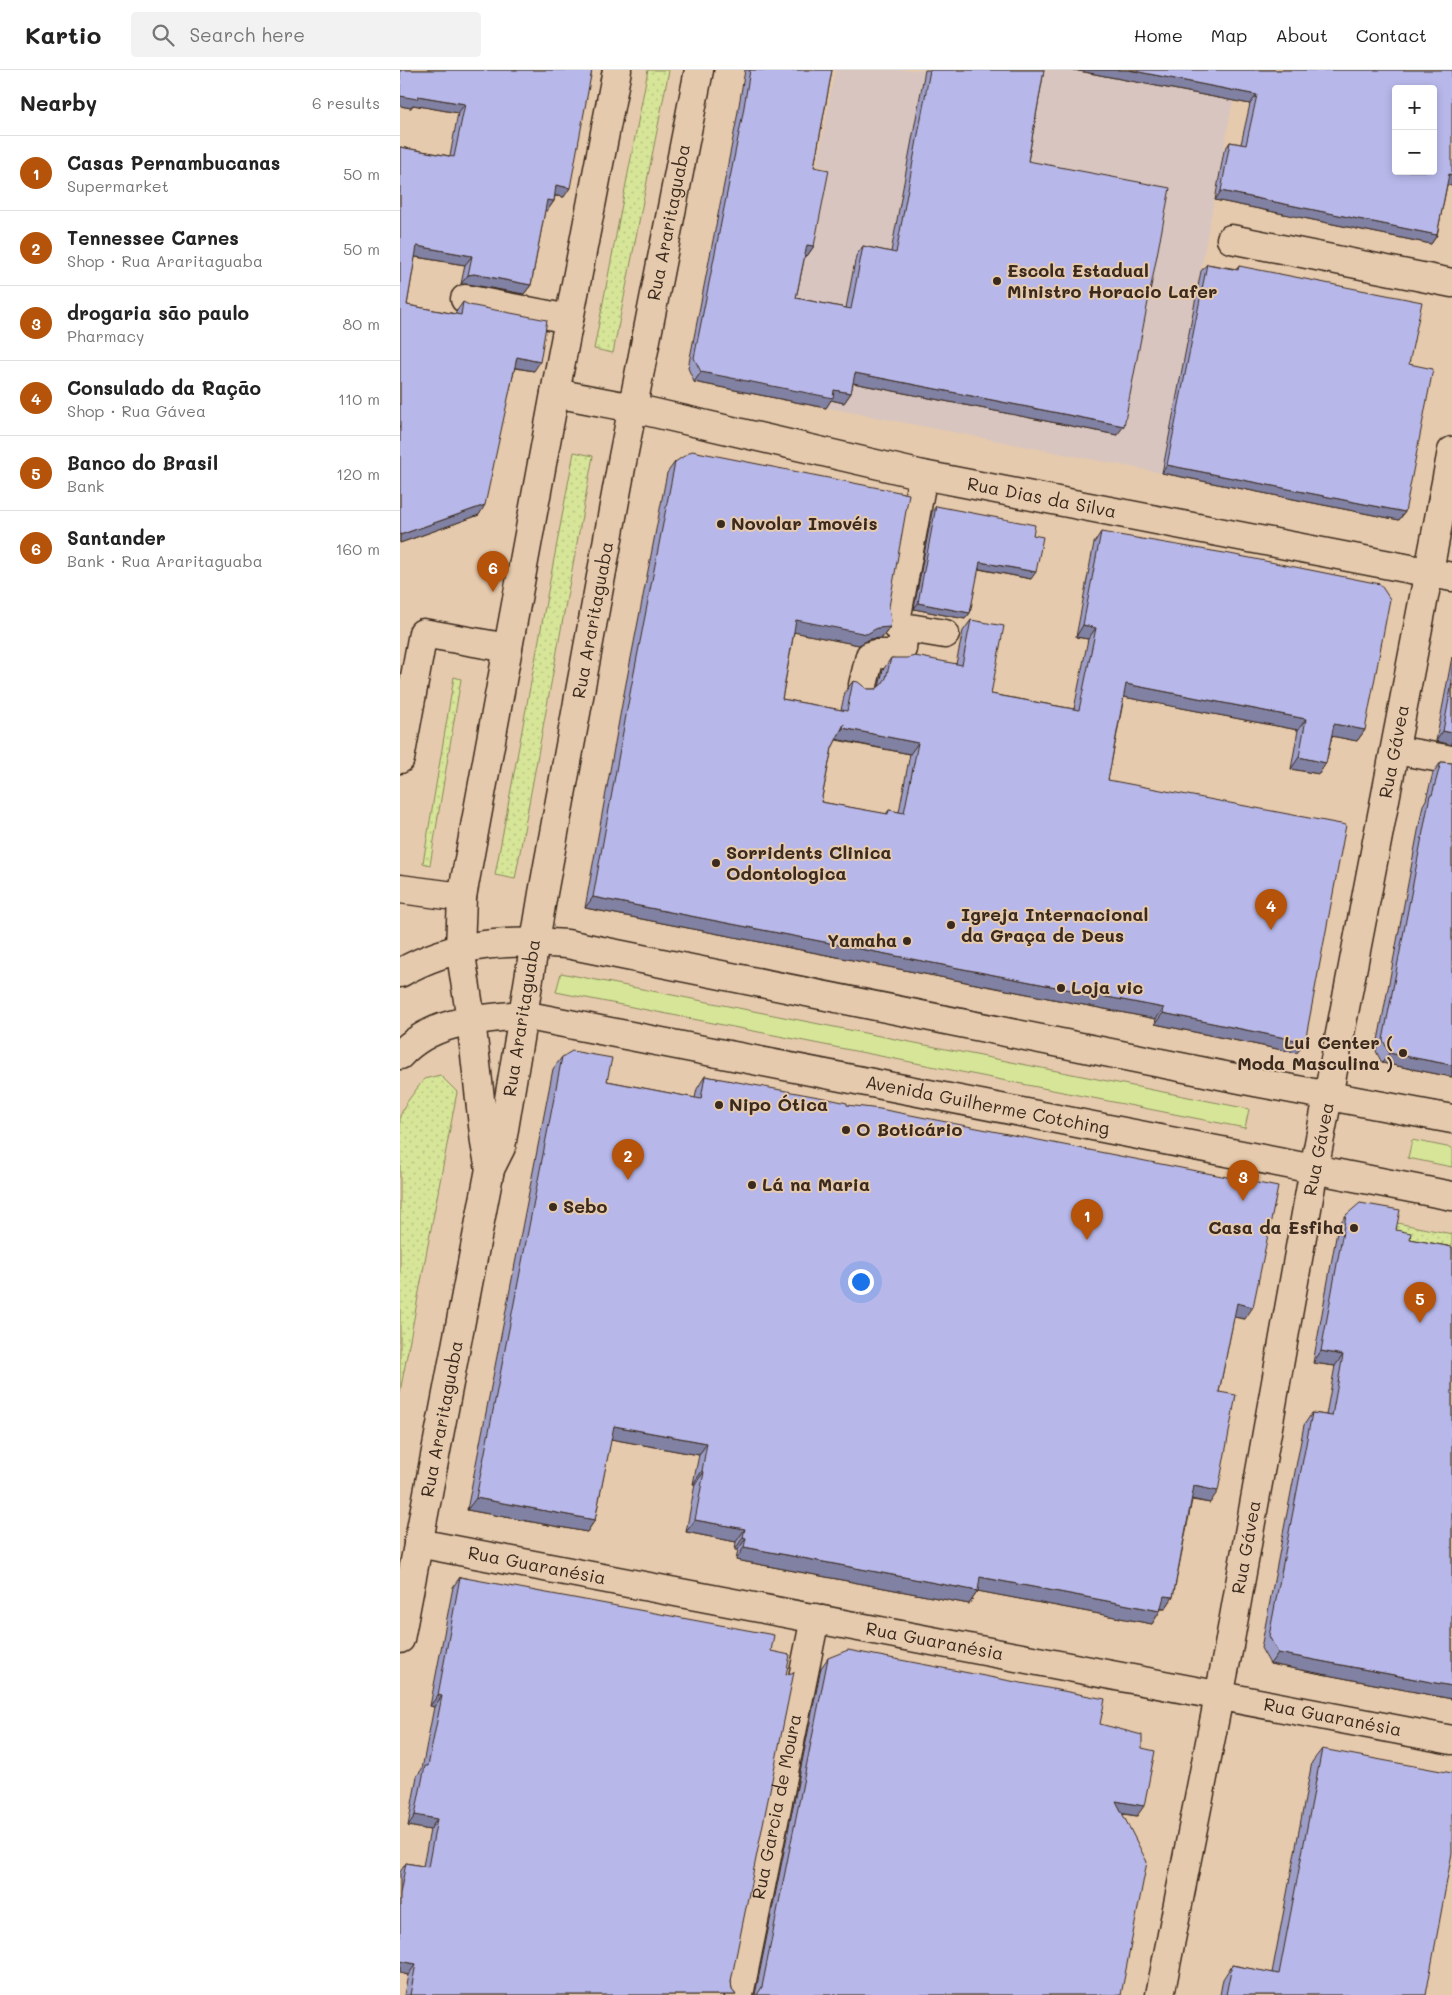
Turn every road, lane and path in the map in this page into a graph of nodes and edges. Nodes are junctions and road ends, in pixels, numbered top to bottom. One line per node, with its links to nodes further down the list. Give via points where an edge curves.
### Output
1 (617, 70): 6 (main road, Rua Araritaguaba)
2 (700, 70): 8 (main road, Rua Araritaguaba)
3 (1230, 239): 4 (main road)
4 (1452, 283)
5 (464, 299): 6 (main road)
6 (569, 318): 7 (main road, Rua Araritaguaba)
7 (555, 393): 8 (main road, Rua Dias da Silva); 14 (main road, Rua Araritaguaba)
8 (633, 408): 10 (main road, Rua Dias da Silva); 21 (main road, Rua Araritaguaba)
9 (1452, 451): 11 (main road, Rua Gávea)
10 (923, 475): 11 (main road, Rua Dias da Silva); 12 (main road, via 896,621 897,626)
11 (1440, 574): 16 (main road, Rua Gávea)
12 (904, 627): 13 (main road); 15 (main road, via 902,649 898,654 870,656)
13 (945, 634)
14 (508, 648): 17 (main road, via 423,633); 20 (main road, Rua Araritaguaba)
15 (864, 685)
16 (1395, 750): 18 (main road); 27 (main road, Rua Gávea)
17 (400, 759)
18 (1452, 760)
19 (400, 889): 20 (main road)
20 (462, 897): 22 (main road, Rua Araritaguaba)
21 (534, 942): 22 (main road); 24 (main road, Rua Araritaguaba); 27 (main road, via 574,945)
22 (460, 948): 23 (main road); 25 (main road, Rua Araritaguaba)
23 (400, 972)
24 (523, 1015): 25 (main road, Avenida Guilherme Cotching); 29 (main road, Rua Araritaguaba, via 500,1146); 30 (main road, Avenida Guilherme Cotching)
25 (471, 1020): 26 (main road, Avenida Guilherme Cotching, via 438,1028); 29 (main road, Rua Araritaguaba)
26 (400, 1055)
27 (1329, 1096): 28 (main road); 30 (main road, Rua Gávea)
28 (1452, 1119)
29 (490, 1169): 32 (main road, Rua Araritaguaba)
30 (1314, 1169): 31 (main road, Avenida Guilherme Cotching); 35 (main road, Rua Gávea)
31 (1452, 1196)
32 (418, 1543): 33 (main road, Rua Guaranésia); 34 (main road, Rua Araritaguaba)
33 (815, 1618): 35 (main road, Rua Guaranésia); 37 (main road, Rua Garcia de Moura)
34 (400, 1639)
35 (1219, 1695): 36 (main road, Rua Guaranésia); 38 (main road, Rua Gávea)
36 (1452, 1740)
37 (739, 1995)
38 (1160, 1995)

